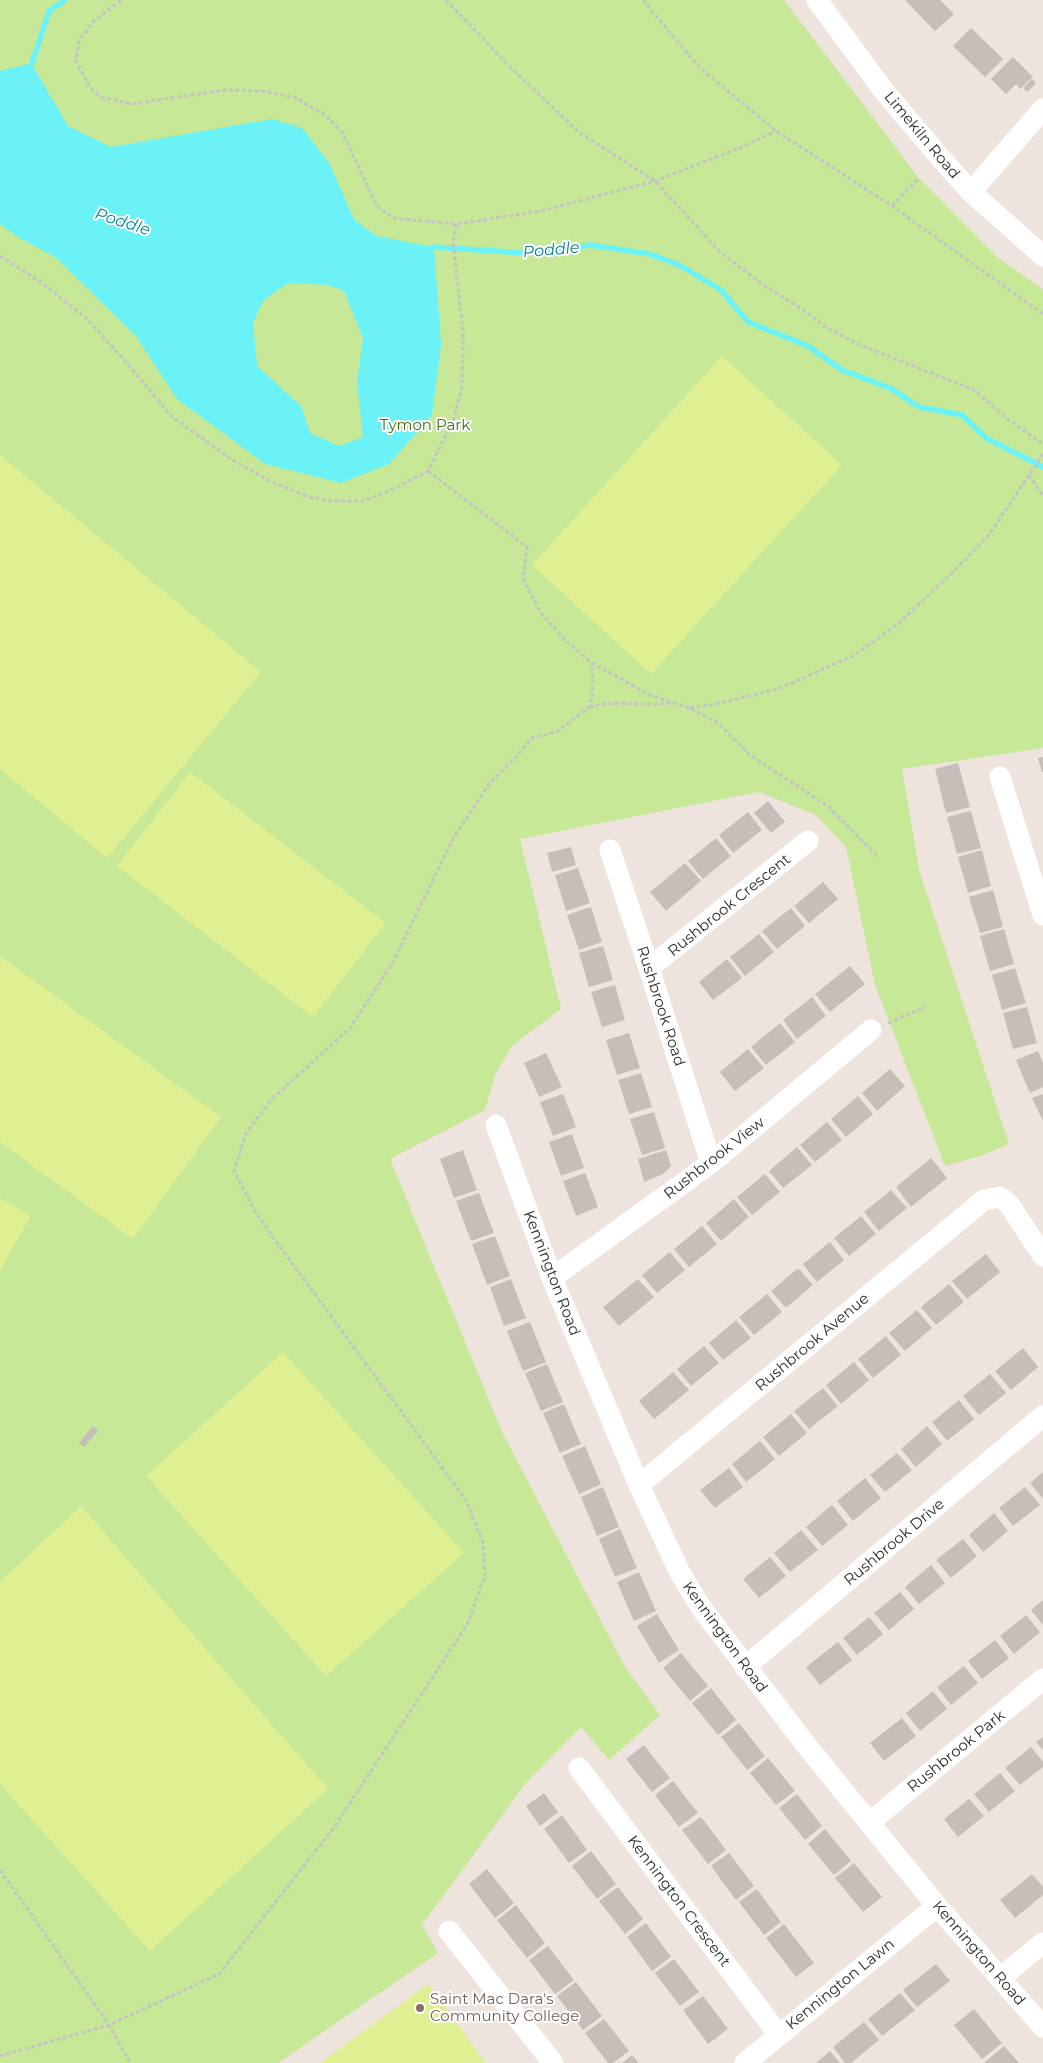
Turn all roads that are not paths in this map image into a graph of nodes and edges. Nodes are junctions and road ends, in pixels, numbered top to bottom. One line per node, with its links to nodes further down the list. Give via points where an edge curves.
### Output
1 (817, 0): 3 (street, Limekiln Road, via 884,91)
2 (1043, 109): 3 (street)
3 (971, 192): 4 (street, Limekiln Road)
4 (1043, 256)
5 (1000, 777): 8 (street)
6 (808, 841): 9 (street, Rushbrook Crescent)
7 (610, 850): 9 (street, Rushbrook Road)
8 (1043, 915)
9 (650, 968): 12 (street, Rushbrook Road)
10 (878, 1027): 12 (street, Rushbrook View)
11 (496, 1125): 14 (street, Kennington Road)
12 (711, 1163): 14 (street, Rushbrook View)
13 (1043, 1256): 16 (street, Rushbrook Avenue, via 1008,1204 1000,1198 984,1200)
14 (552, 1278): 16 (street, Kennington Road)
15 (1043, 1416): 17 (street, Rushbrook Drive)
16 (639, 1485): 17 (street, Kennington Road, via 680,1573)
17 (745, 1667): 20 (street, Kennington Road)
18 (1043, 1679): 20 (street, Rushbrook Park)
19 (579, 1768): 26 (street, Kennington Crescent)
20 (869, 1823): 21 (street, Kennington Road)
21 (937, 1906): 24 (street, Kennington Road); 26 (street, Kennington Lawn)
22 (449, 1931): 27 (street)
23 (1043, 1943): 24 (street)
24 (1000, 1978): 25 (street, Kennington Road)
25 (1043, 2027)
26 (778, 2034): 28 (street, Kennington Lawn)
27 (553, 2063)
28 (745, 2063)

